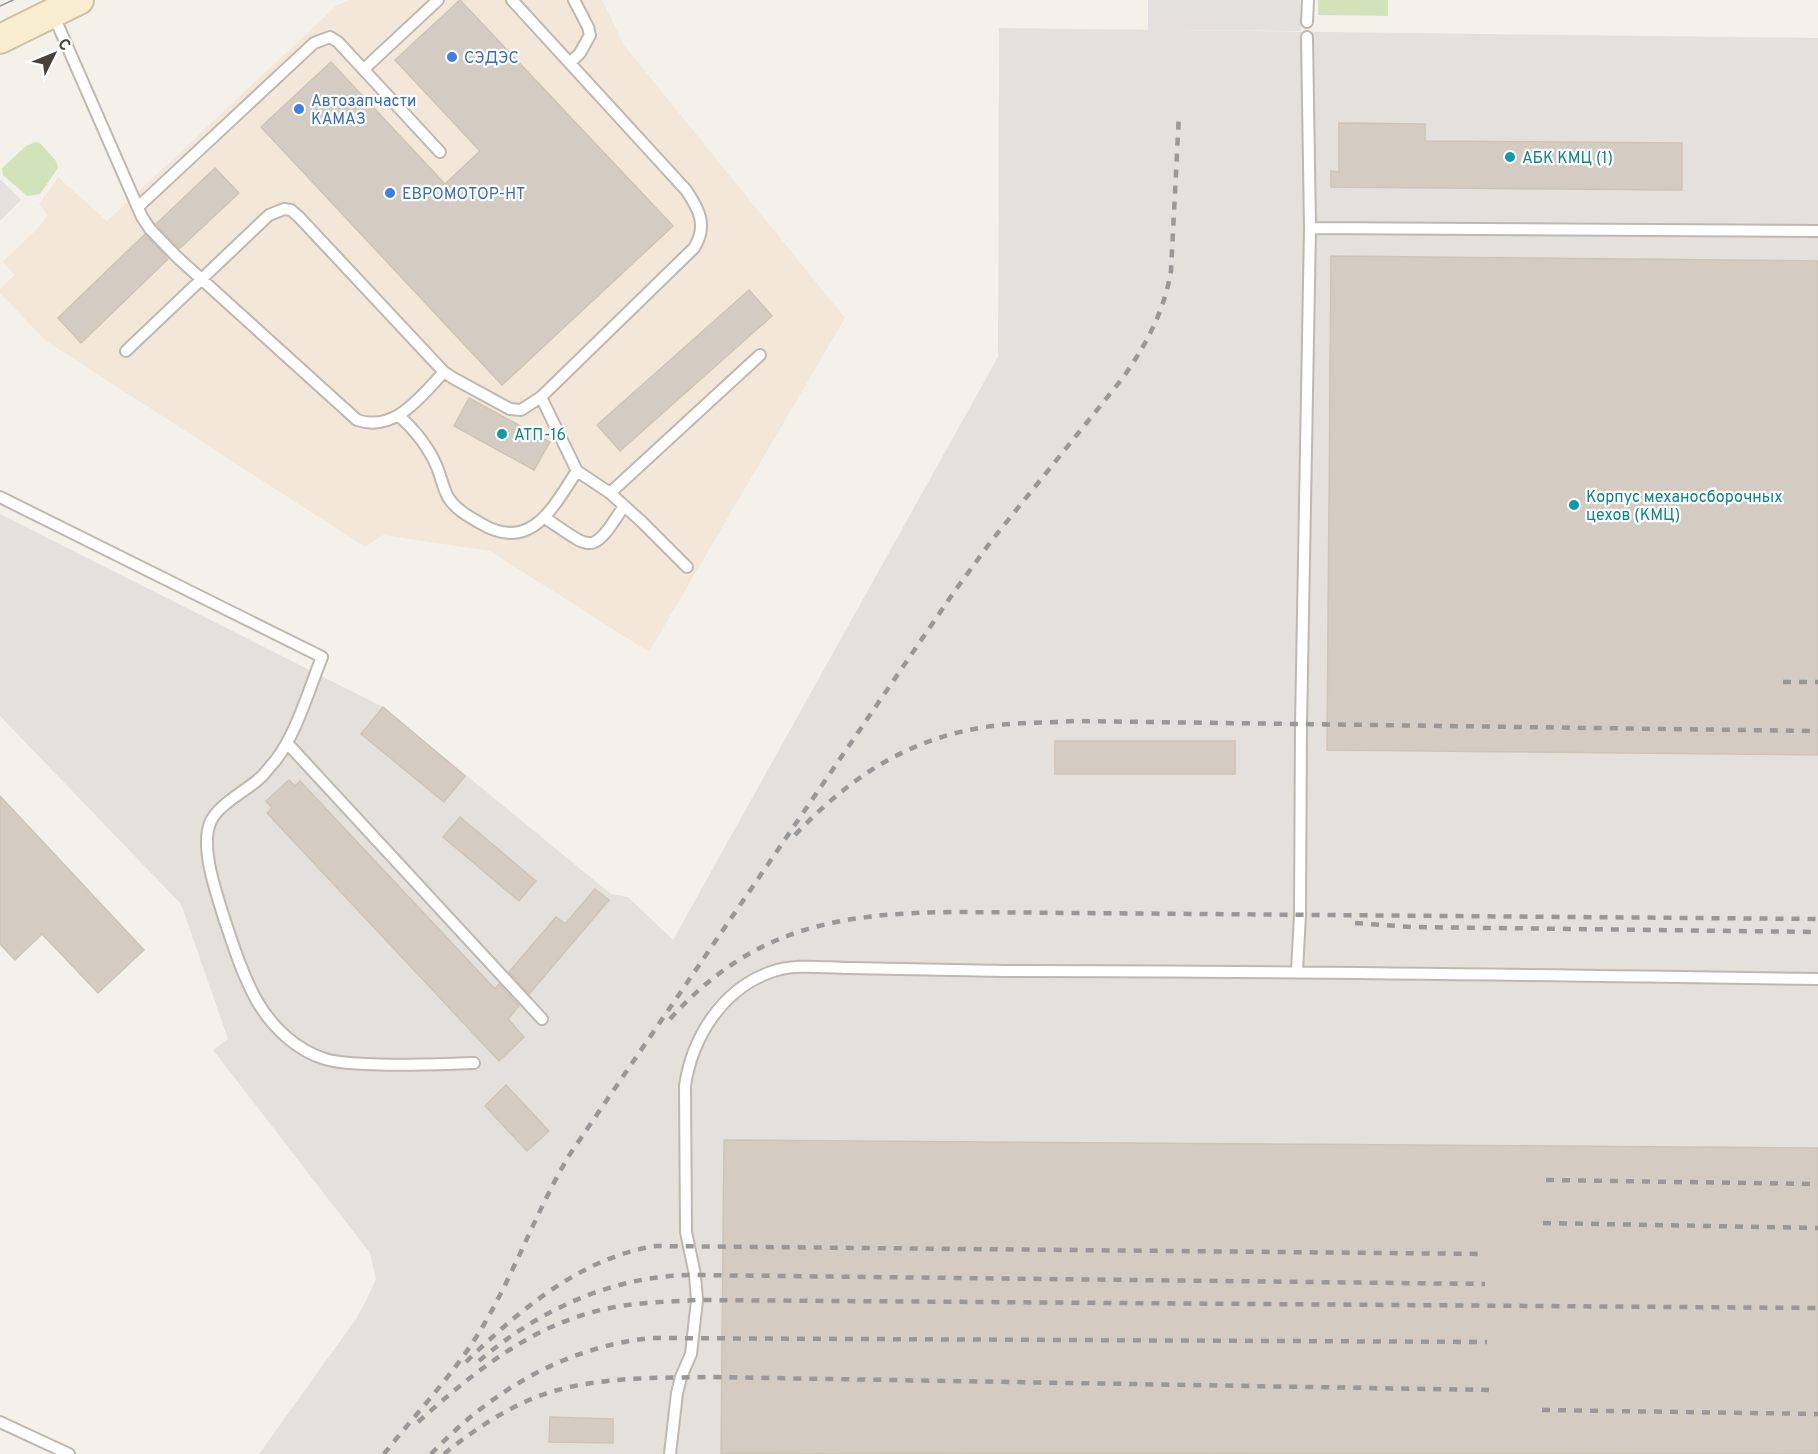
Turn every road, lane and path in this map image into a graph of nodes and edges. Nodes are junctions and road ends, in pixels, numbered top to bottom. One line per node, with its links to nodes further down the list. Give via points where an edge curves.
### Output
1 (80, 0): 6 (main road)
2 (438, 0): 11 (lane)
3 (512, 0): 10 (lane)
4 (574, 0): 10 (lane, via 590,34)
5 (1308, 0): 7 (lane)
6 (53, 13): 9 (main road); 13 (lane)
7 (1307, 22)
8 (1307, 37): 14 (lane)
9 (0, 39)
10 (570, 63): 20 (lane, via 686,190 702,218 701,230 694,248)
11 (364, 69): 12 (lane); 13 (lane, via 330,37 314,43)
12 (440, 152)
13 (138, 207): 16 (lane, via 150,229)
14 (1310, 228): 15 (lane); 29 (lane)
15 (1818, 231)
16 (201, 279): 17 (lane); 19 (lane, via 269,215 284,208 291,210); 21 (lane, via 357,420 385,422)
17 (126, 351)
18 (760, 356): 23 (lane)
19 (444, 372): 20 (lane, via 510,409 521,410); 21 (lane)
20 (542, 397): 22 (lane)
21 (399, 416): 26 (lane, via 425,444 448,498 464,513 502,532 531,529)
22 (577, 471): 23 (lane); 26 (lane)
23 (610, 493): 25 (lane)
24 (0, 497): 28 (lane, via 322,657)
25 (624, 506): 26 (lane, via 604,536 590,544 580,542); 27 (lane)
26 (545, 519)
27 (687, 567)
28 (287, 743): 31 (lane); 32 (lane, via 261,777 217,812 208,833 221,909 258,1002 289,1039 326,1060 381,1065)
29 (1297, 971): 30 (lane); 35 (lane, via 802,967 771,972 739,989 711,1017 688,1069 686,1232 697,1300 691,1354 674,1410)
30 (1818, 979)
31 (542, 1019)
32 (474, 1063)
33 (0, 1422): 34 (lane)
34 (69, 1454)
35 (670, 1454)

